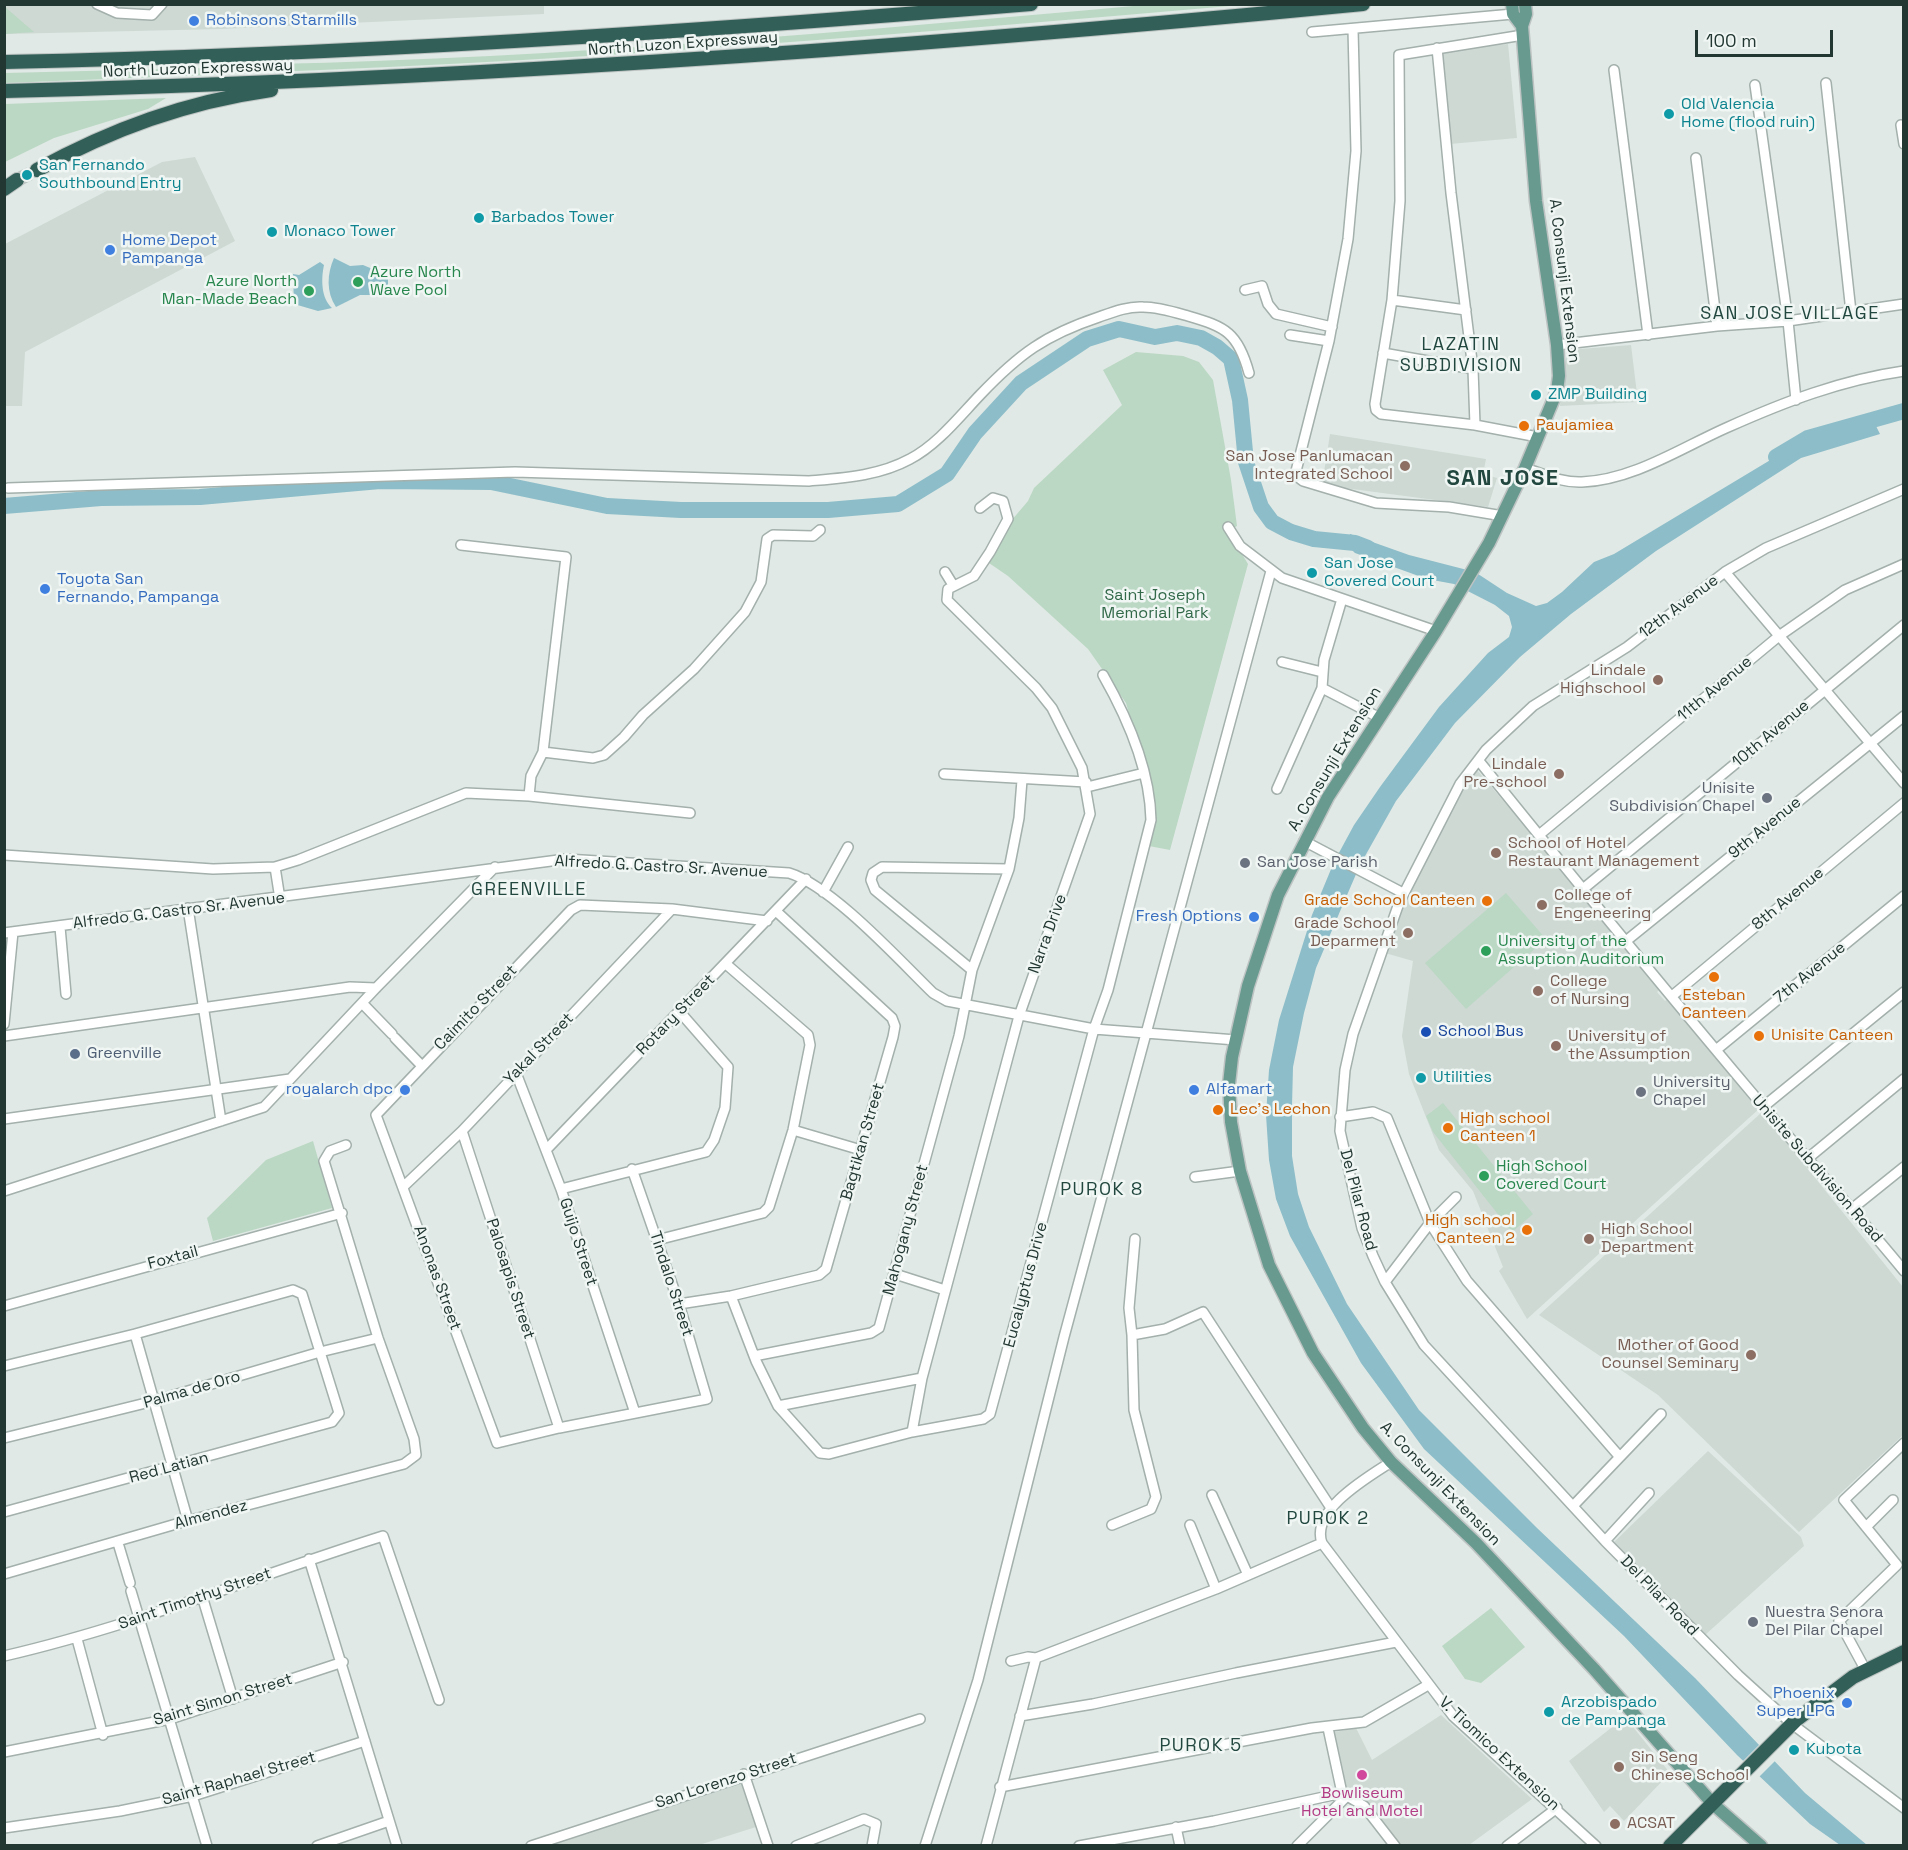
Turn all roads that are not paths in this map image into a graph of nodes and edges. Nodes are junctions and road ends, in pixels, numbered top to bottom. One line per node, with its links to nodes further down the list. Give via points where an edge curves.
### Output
1 (97, 4): 2 (street, via 117,13 152,15)
2 (162, 4)
3 (1032, 4): 11 (highway, North Luzon Expressway, via 507,42)
4 (1363, 4): 13 (highway, North Luzon Expressway, via 675,62)
5 (1525, 4): 8 (main road, A. Consunji Extension)
6 (1512, 9): 7 (street); 8 (main road)
7 (1353, 29): 9 (street); 30 (street, via 1355,179)
8 (1522, 31): 10 (street); 34 (main road, A. Consunji Extension, via 1536,201)
9 (1312, 32)
10 (1437, 48): 24 (street, via 1403,53 1398,58 1400,201); 26 (street)
11 (4, 62)
12 (1614, 70): 32 (street)
13 (341, 80): 16 (highway, North Luzon Expressway); 20 (highway, via 179,108 112,131)
14 (1826, 83): 27 (street)
15 (1755, 85): 28 (street)
16 (4, 91)
17 (1901, 125): 18 (street)
18 (1904, 144)
19 (1696, 158): 29 (street)
20 (37, 170)
21 (17, 180): 22 (highway)
22 (4, 189)
23 (1245, 290): 30 (street, via 1262,286 1272,310 1282,317)
24 (1392, 300): 26 (street); 35 (street)
25 (1904, 304): 27 (street)
26 (1466, 310): 36 (street)
27 (1851, 312): 28 (street)
28 (1788, 321): 29 (street); 39 (street)
29 (1717, 326): 32 (street)
30 (1332, 327): 33 (street)
31 (1290, 335): 33 (street)
32 (1648, 335): 34 (street)
33 (1329, 340): 46 (street, via 1295,472 1298,478 1376,503 1449,507)
34 (1557, 345): 41 (main road, A. Consunji Extension, via 1557,391)
35 (1383, 353): 36 (street); 40 (street, via 1376,410 1381,414)
36 (1473, 369): 40 (street)
37 (1904, 371): 39 (street, via 1846,381)
38 (1249, 373): 43 (street, via 1242,349 1231,333 1213,323 1144,307 1073,325 1039,342 1002,372 928,447 882,471 847,478 695,479 515,472)
39 (1796, 400): 42 (street, via 1626,474 1583,482 1563,481)
40 (1474, 425): 41 (street)
41 (1538, 437): 42 (main road, A. Consunji Extension)
42 (1525, 468): 46 (main road, A. Consunji Extension)
43 (8, 488)
44 (1904, 489): 53 (street, 12th Avenue, via 1766,548)
45 (980, 508): 54 (street, via 990,499 1003,501 1008,515 1001,535 974,576)
46 (1503, 516): 57 (main road, A. Consunji Extension)
47 (1228, 527): 51 (street, via 1240,546)
48 (820, 530): 67 (street, via 813,536 773,535 767,539 761,582 745,612 694,669 604,755 593,758)
49 (461, 545): 67 (street, via 566,557)
50 (1904, 564): 58 (street, 11th Avenue, via 1845,590)
51 (1271, 571): 55 (street); 111 (street)
52 (945, 572): 54 (street)
53 (1725, 572): 58 (street); 68 (street, 12th Avenue, via 1627,647 1533,706)
54 (953, 585): 73 (street, Narra Drive, via 948,589 947,600 1052,708)
55 (1342, 599): 57 (street); 60 (street)
56 (1904, 625): 63 (street, 10th Avenue)
57 (1436, 631): 65 (main road, A. Consunji Extension)
58 (1779, 636): 63 (street); 78 (street, 11th Avenue)
59 (1282, 662): 60 (street)
60 (1322, 672): 62 (street)
61 (1103, 675): 69 (street, Eucalyptus Drive, via 1120,705)
62 (1322, 688): 65 (street); 74 (street)
63 (1823, 691): 66 (street); 86 (street, 10th Avenue)
64 (1904, 716): 66 (street, 9th Avenue)
65 (1378, 717): 79 (main road, A. Consunji Extension)
66 (1870, 742): 72 (street); 97 (street, 9th Avenue)
67 (543, 752): 75 (street, via 531,776)
68 (1479, 761): 78 (street, Unisite Subdivision Road); 88 (street, Del Pilar Road, via 1460,784)
69 (1144, 773): 73 (street); 110 (street, Eucalyptus Drive, via 1150,802 1149,833)
70 (944, 774): 71 (street)
71 (1022, 780): 73 (street); 84 (street, Mahogany Street)
72 (1904, 783)
73 (1087, 784): 108 (street, Narra Drive, via 1089,819)
74 (1277, 789)
75 (529, 795): 77 (street); 82 (street, via 482,792 452,796)
76 (1904, 803): 103 (street, 8th Avenue)
77 (690, 813)
78 (1539, 835): 86 (street, Unisite Subdivision Road)
79 (1304, 841): 88 (street); 113 (main road, A. Consunji Extension, via 1267,925)
80 (848, 847): 87 (street)
81 (4, 855): 82 (street, via 213,869)
82 (274, 867): 90 (street)
83 (495, 867): 85 (street, Alfredo G. Castro Sr. Avenue, via 566,859 789,873); 90 (street, Alfredo G. Castro Sr. Avenue); 100 (street)
84 (1009, 869): 99 (street, Mahogany Street); 99 (street, via 882,867 873,873 875,890)
85 (806, 879): 87 (street, Alfredo G. Castro Sr. Avenue); 93 (street, Rotary Street)
86 (1583, 889): 97 (street, Unisite Subdivision Road)
87 (822, 892): 106 (street, Alfredo G. Castro Sr. Avenue, via 933,993)
88 (1403, 893): 122 (street, Del Pilar Road, via 1353,1034)
89 (1904, 896): 114 (street, 7th Avenue)
90 (280, 899): 91 (street, Alfredo G. Castro Sr. Avenue)
91 (188, 908): 95 (street, Alfredo G. Castro Sr. Avenue); 105 (street)
92 (672, 909): 94 (street); 115 (street, Caimito Street, via 580,905 571,910); 116 (street, Yakal Street)
93 (777, 912): 94 (street, Rotary Street); 129 (street, Bagtikan Street, via 894,1021)
94 (767, 921): 98 (street, Rotary Street)
95 (60, 927): 96 (street, Alfredo G. Castro Sr. Avenue); 102 (street)
96 (9, 933): 109 (street)
97 (1626, 941): 103 (street, Unisite Subdivision Road)
98 (726, 964): 107 (street, Rotary Street); 125 (street, via 808,1035 810,1045)
99 (972, 970): 106 (street, Mahogany Street)
100 (376, 988): 104 (street); 105 (street, via 350,987)
101 (1904, 992): 120 (street)
102 (66, 994)
103 (1672, 996): 114 (street, Unisite Subdivision Road)
104 (363, 1004): 115 (street); 117 (street)
105 (202, 1006): 112 (street); 119 (street)
106 (964, 1006): 108 (street, Alfredo G. Castro Sr. Avenue); 146 (street, Mahogany Street)
107 (679, 1011): 128 (street, Rotary Street); 132 (street, via 726,1062 729,1074 725,1108 706,1152)
108 (1019, 1016): 110 (street, Alfredo G. Castro Sr. Avenue); 148 (street, Narra Drive)
109 (4, 1024)
110 (1094, 1029): 111 (street, Alfredo G. Castro Sr. Avenue); 164 (street, Eucalyptus Drive, via 992,1411 983,1419)
111 (1144, 1034): 113 (street, Alfredo G. Castro Sr. Avenue); 226 (street, via 978,1680)
112 (4, 1036)
113 (1236, 1040): 133 (main road, A. Consunji Extension, via 1229,1084)
114 (1716, 1050): 120 (street, Unisite Subdivision Road)
115 (421, 1065): 121 (street, Caimito Street)
116 (516, 1073): 126 (street, Yakal Street); 128 (street, Guijo Street)
117 (290, 1079): 119 (street); 124 (street, via 264,1107)
118 (1904, 1079): 130 (street)
119 (216, 1088): 123 (street); 124 (street)
120 (1763, 1107): 130 (street, Unisite Subdivision Road)
121 (376, 1114): 135 (street, Anonas Street)
122 (1340, 1117): 141 (street, via 1373,1112 1387,1118); 147 (street, Del Pilar Road, via 1346,1165 1362,1228)
123 (4, 1119)
124 (221, 1121): 137 (street)
125 (793, 1130): 129 (street); 143 (street, via 769,1208 763,1213)
126 (462, 1131): 135 (street, Yakal Street); 163 (street, Palosapis Street)
127 (346, 1144): 140 (street, via 330,1151 324,1161)
128 (546, 1150): 136 (street, Guijo Street)
129 (861, 1150): 149 (street, Bagtikan Street, via 826,1269 819,1275)
130 (1807, 1159): 139 (street, Unisite Subdivision Road)
131 (1904, 1167): 139 (street)
132 (632, 1169): 136 (street); 143 (street, Tindalo Street)
133 (1240, 1171): 134 (street); 168 (main road, A. Consunji Extension, via 1269,1265 1313,1353 1356,1420)
134 (1195, 1177)
135 (404, 1186): 163 (street, Anonas Street, via 497,1443)
136 (561, 1189): 161 (street, Guijo Street)
137 (4, 1191)
138 (1456, 1197): 141 (street)
139 (1853, 1208): 144 (street, Unisite Subdivision Road)
140 (342, 1213): 151 (street, Foxtail); 154 (street)
141 (1430, 1223): 147 (street); 167 (street, via 1476,1293)
142 (1135, 1239): 153 (street, via 1129,1308)
143 (657, 1240): 150 (street, Tindalo Street)
144 (1900, 1260): 145 (street, Unisite Subdivision Road)
145 (1904, 1271)
146 (895, 1274): 148 (street); 156 (street, Mahogany Street, via 879,1328 871,1333)
147 (1385, 1282): 173 (street, Del Pilar Road, via 1424,1345)
148 (945, 1290): 158 (street, Narra Drive)
149 (731, 1296): 150 (street, Bagtikan Street); 156 (street, Eucalyptus Drive)
150 (678, 1304): 161 (street, Tindalo Street, via 707,1399)
151 (4, 1306)
152 (135, 1334): 155 (street, via 292,1290 302,1294); 157 (street); 159 (street)
153 (1132, 1335): 174 (street, via 1165,1329 1204,1313); 177 (street, via 1134,1410 1156,1497 1151,1509)
154 (378, 1338): 155 (street, Palma de Oro); 176 (street, Almendez, via 414,1439 416,1455 404,1464)
155 (321, 1352): 159 (street, Palma de Oro); 169 (street, Red Latian, via 338,1403 339,1413 332,1422)
156 (754, 1356): 160 (street, Eucalyptus Drive)
157 (4, 1366)
158 (922, 1378): 160 (street); 164 (street, Narra Drive)
159 (154, 1401): 165 (street, Palma de Oro); 169 (street)
160 (778, 1406): 164 (street, Eucalyptus Drive, via 820,1453)
161 (635, 1413): 163 (street)
162 (1661, 1414): 167 (street)
163 (559, 1428)
164 (912, 1432)
165 (4, 1438)
166 (1904, 1443): 179 (street, via 1844,1500)
167 (1619, 1456): 173 (street)
168 (1391, 1462): 174 (street, via 1361,1481); 213 (main road, A. Consunji Extension, via 1476,1543)
169 (173, 1467): 175 (street, Red Latian); 176 (street)
170 (1649, 1493): 180 (street)
171 (1212, 1495): 186 (street)
172 (1893, 1500): 179 (street)
173 (1573, 1506): 180 (street, Del Pilar Road)
174 (1331, 1508): 182 (street, via 1320,1527)
175 (4, 1512)
176 (188, 1521): 181 (street, Almendez)
177 (1112, 1525)
178 (1190, 1525): 187 (street)
179 (1866, 1527): 184 (street)
180 (1605, 1541): 204 (street, Del Pilar Road)
181 (118, 1543): 185 (street, Almendez); 189 (street)
182 (1322, 1543): 186 (street); 191 (street, V. Tiomico Extension)
183 (309, 1559): 188 (street, Saint Timothy Street); 196 (street); 200 (street, Saint Timothy Street, via 383,1536)
184 (1900, 1562): 197 (street, via 1839,1621)
185 (4, 1574)
186 (1248, 1575): 187 (street)
187 (1216, 1589): 194 (street)
188 (202, 1596): 189 (street, Saint Timothy Street); 199 (street)
189 (141, 1619): 190 (street, Saint Timothy Street); 202 (street)
190 (77, 1639): 192 (street, Saint Timothy Street); 206 (street)
191 (1396, 1642): 198 (street, V. Tiomico Extension); 201 (street)
192 (4, 1656)
193 (1902, 1656): 197 (highway)
194 (1036, 1658): 195 (street); 201 (street)
195 (1011, 1661)
196 (343, 1662): 199 (street, Saint Simon Street); 207 (street)
197 (1865, 1669): 204 (highway)
198 (1428, 1685): 205 (street, via 1364,1722); 214 (street, V. Tiomico Extension, via 1453,1716)
199 (233, 1699): 202 (street, Saint Simon Street)
200 (439, 1700)
201 (1020, 1716): 210 (street)
202 (170, 1719): 206 (street, Saint Simon Street); 212 (street)
203 (920, 1719): 209 (street, San Lorenzo Street)
204 (1792, 1724): 213 (highway); 215 (street, Del Pilar Road)
205 (1328, 1728): 210 (street); 211 (street)
206 (102, 1735): 208 (street, Saint Simon Street)
207 (365, 1741): 212 (street, Saint Raphael Street); 216 (street)
208 (4, 1752)
209 (744, 1774): 222 (street, San Lorenzo Street); 223 (street)
210 (1000, 1787): 227 (street)
211 (1345, 1794): 217 (street); 230 (street); 231 (street, via 1364,1806)
212 (193, 1796): 218 (street, Saint Raphael Street); 219 (street)
213 (1713, 1804): 234 (highway); 235 (main road, A. Consunji Extension)
214 (1557, 1808): 232 (street); 233 (street, V. Tiomico Extension)
215 (1904, 1808)
216 (389, 1821): 220 (street); 221 (street)
217 (1176, 1827): 228 (street); 229 (street)
218 (4, 1828)
219 (207, 1845)
220 (317, 1845)
221 (398, 1845)
222 (531, 1845)
223 (768, 1845)
224 (796, 1845): 225 (street, via 864,1819 876,1824)
225 (872, 1845)
226 (925, 1845)
227 (986, 1845)
228 (1079, 1845)
229 (1180, 1845)
230 (1297, 1845)
231 (1395, 1845)
232 (1507, 1845)
233 (1595, 1845)
234 (1670, 1845)
235 (1761, 1845)

